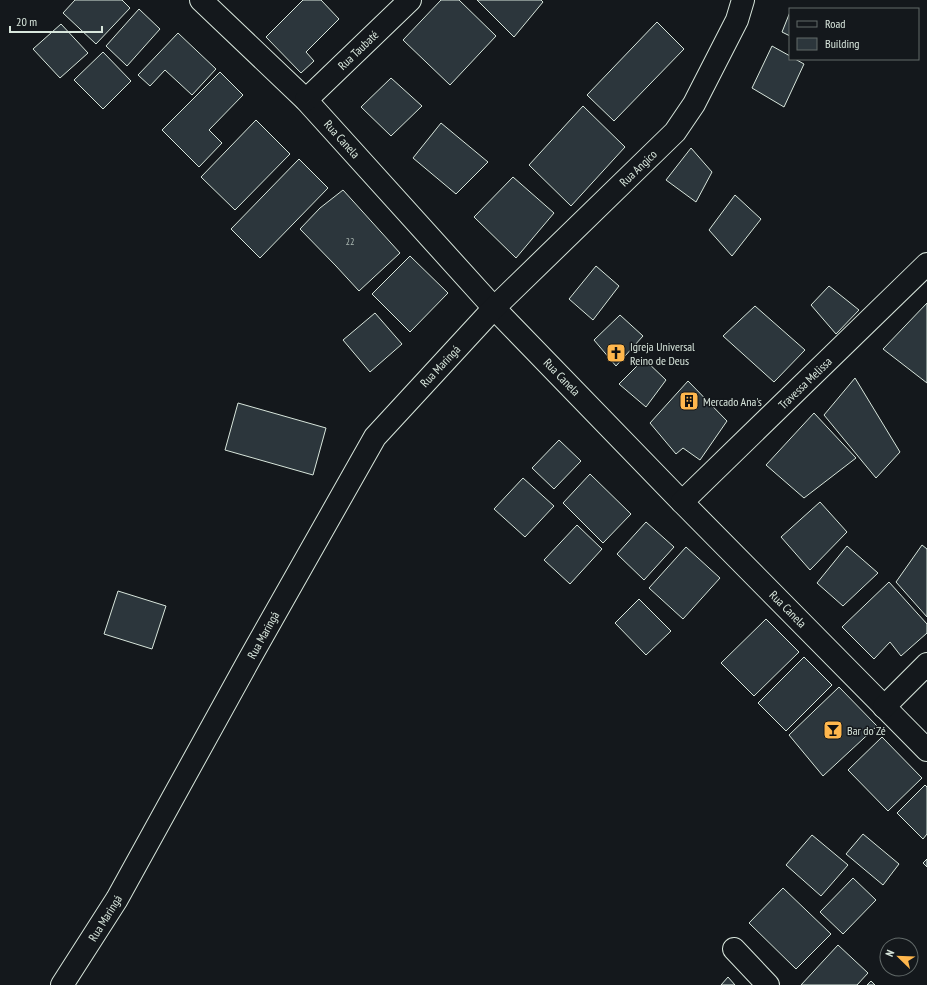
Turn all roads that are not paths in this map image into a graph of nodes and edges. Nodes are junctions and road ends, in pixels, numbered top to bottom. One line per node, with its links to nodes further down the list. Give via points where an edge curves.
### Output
1 (201, 0): 4 (street, Rua Canela)
2 (410, 0): 4 (street, Rua Taubaté)
3 (743, 0): 6 (street, Rua Angico, via 737,20 698,97 675,132)
4 (306, 100): 6 (street, Rua Canela)
5 (927, 264): 7 (street, Travessa Melissa)
6 (494, 308): 7 (street, Rua Canela); 12 (street, Rua Maringá, via 375,437 117,899)
7 (682, 502): 9 (street, Rua Canela)
8 (927, 664): 9 (street)
9 (884, 706): 10 (street, Rua Canela)
10 (927, 750)
11 (734, 949): 13 (street)
12 (62, 985)
13 (768, 985)

